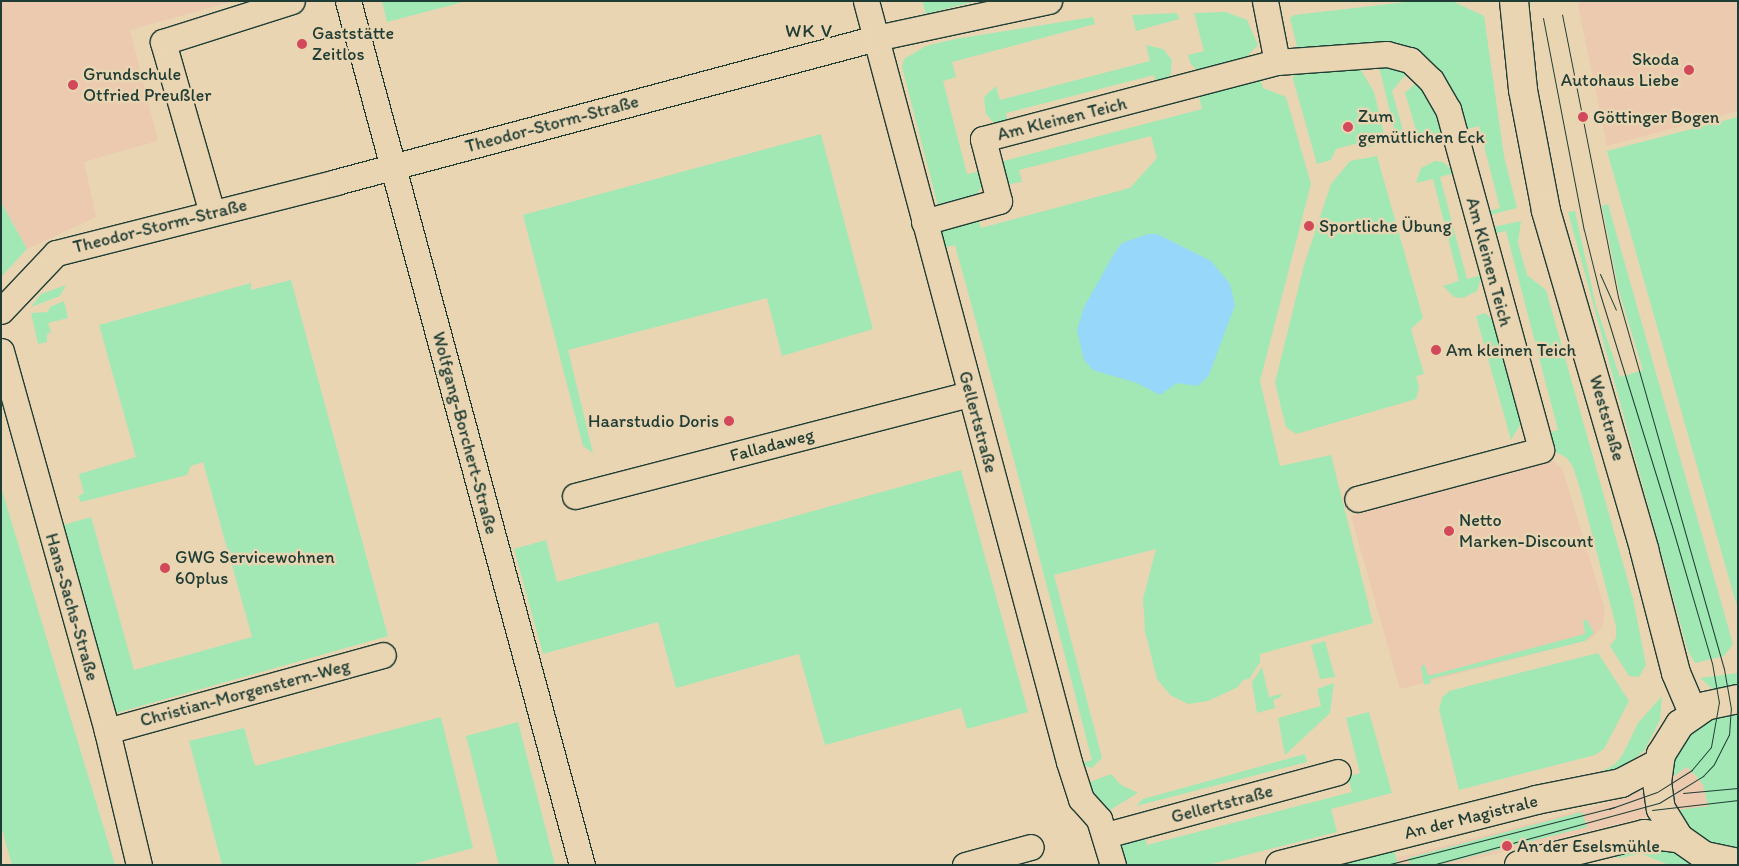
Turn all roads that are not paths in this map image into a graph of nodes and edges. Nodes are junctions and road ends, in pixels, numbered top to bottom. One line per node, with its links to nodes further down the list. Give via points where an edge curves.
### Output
1 (292, 1): 10 (street, via 163,42)
2 (348, 1): 9 (street, Wolfgang-Borchert-Straße)
3 (866, 1): 7 (street, Gellertstraße)
4 (1049, 1): 7 (street, Theodor-Storm-Straße)
5 (1265, 1): 8 (street)
6 (1514, 1): 19 (main road, Weststraße, via 1523,90 1546,211 1644,549 1676,673)
7 (876, 38): 9 (street, Theodor-Storm-Straße); 11 (street, Gellertstraße)
8 (1277, 62): 11 (street, Am Kleinen Teich, via 984,139 999,201); 16 (street, Am Kleinen Teich, via 1394,55 1410,60 1431,80 1452,122 1541,450)
9 (393, 167): 10 (street, Theodor-Storm-Straße); 28 (street, Wolfgang-Borchert-Straße)
10 (212, 213): 12 (street, Theodor-Storm-Straße, via 56,253)
11 (924, 222): 14 (street, Gellertstraße)
12 (1, 311)
13 (1, 351): 20 (street, Hans-Sachs-Straße)
14 (970, 394): 15 (street, Falladaweg); 23 (street, Gellertstraße, via 1074,778 1081,799 1099,819)
15 (575, 496)
16 (1357, 499)
17 (383, 655): 20 (street, Christian-Morgenstern-Weg)
18 (1738, 700): 19 (main road, via 1719,702)
19 (1693, 713): 21 (main road, via 1669,738)
20 (107, 730): 27 (street, Hans-Sachs-Straße)
21 (1659, 763): 24 (main road, via 1659,803); 31 (main road, An der Magistrale, via 1622,783 1536,800)
22 (1338, 772): 23 (street, Gellertstraße)
23 (1106, 835): 30 (street, Gellertstraße)
24 (1679, 838): 26 (main road, via 1705,856); 32 (main road, via 1644,834)
25 (1030, 847): 29 (street)
26 (1738, 863)
27 (139, 865)
28 (582, 865)
29 (965, 865)
30 (1113, 865)
31 (1280, 865)
32 (1519, 865)

